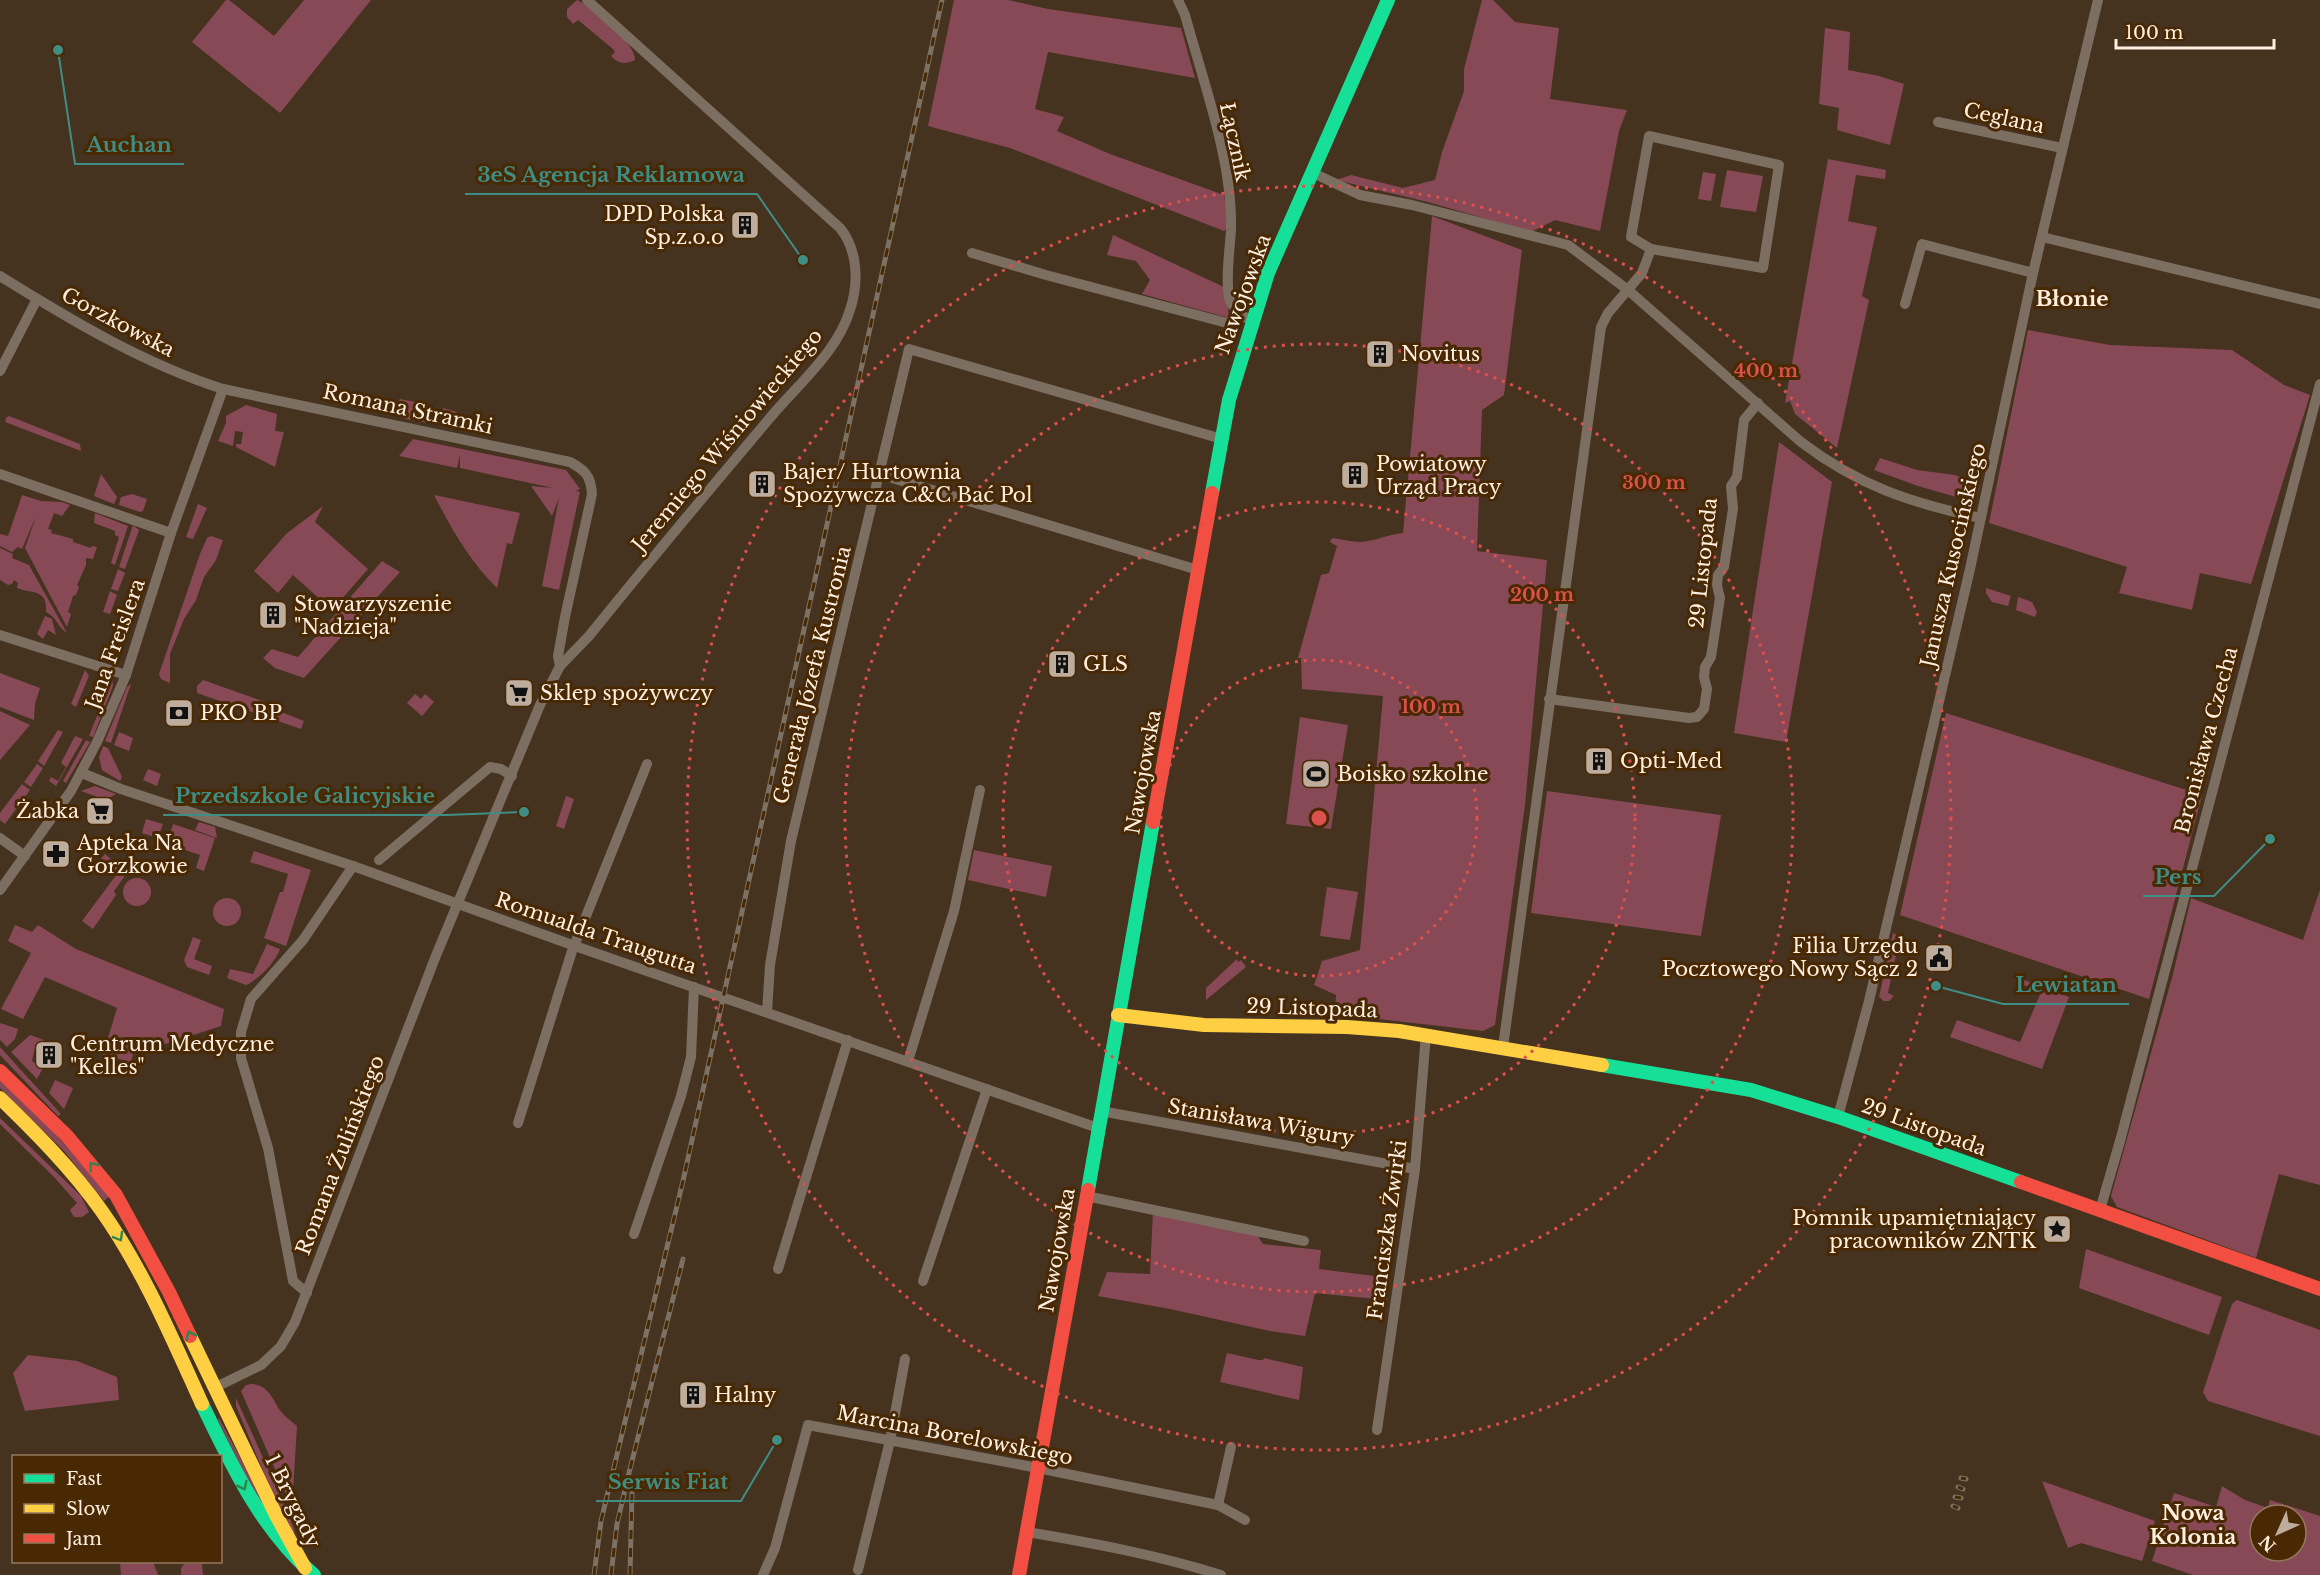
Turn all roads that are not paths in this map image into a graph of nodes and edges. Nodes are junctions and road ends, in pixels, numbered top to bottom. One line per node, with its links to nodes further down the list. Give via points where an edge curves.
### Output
1 (587, 0): 29 (street, Jeremiego Wiśniowieckiego, via 840,228 850,240 855,282 850,310 829,350)
2 (1178, 0): 17 (street, Łącznik, via 1225,160 1231,230 1230,302)
3 (1388, 0): 7 (street, Nawojowska)
4 (2098, 0): 6 (street, Janusza Kusocińskiego)
5 (1938, 122): 6 (street, Ceglana)
6 (2062, 148): 8 (street, Janusza Kusocińskiego)
7 (1313, 173): 13 (street, via 1360,195 1568,245); 17 (street, Nawojowska)
8 (2042, 237): 11 (street, Janusza Kusocińskiego); 16 (street)
9 (1651, 249): 9 (street, via 1763,268 1779,165 1649,136 1631,237); 13 (street, via 1642,273)
10 (972, 253): 17 (street, via 1227,323)
11 (2033, 273): 15 (street, via 1922,244); 25 (street, Janusza Kusocińskiego)
12 (0, 276): 14 (street, Gorzkowska)
13 (1628, 290): 21 (street); 31 (street, via 1601,327)
14 (37, 298): 18 (street); 20 (street, Gorzkowska, via 130,351)
15 (1905, 304)
16 (2320, 304)
17 (1247, 318): 22 (street, Nawojowska)
18 (0, 371)
19 (2320, 384): 59 (street, Bronisława Czecha)
20 (224, 389): 26 (street, Jana Freislera); 29 (street, Romana Stramki, via 559,459 584,469 591,481 592,494 565,617 558,656)
21 (1758, 403): 25 (street, via 1801,442 1854,477 1917,503); 31 (street, 29 Listopada, via 1744,420 1737,477 1731,486 1733,508 1724,567 1718,575 1720,598 1704,677 1707,689 1703,712 1689,718)
22 (1222, 439): 24 (street, Generała Józefa Kustronia, via 909,349); 27 (street, Nawojowska)
23 (0, 474): 26 (street)
24 (879, 474): 27 (street); 44 (street, Generała Józefa Kustronia, via 791,841 770,964)
25 (1981, 518): 54 (street, Janusza Kusocińskiego, via 1869,1002)
26 (171, 533): 30 (street, Jana Freislera)
27 (1198, 570): 45 (street, Nawojowska)
28 (0, 635): 30 (street)
29 (560, 666): 34 (street, Romana Żulińskiego)
30 (126, 675): 33 (street, Jana Freislera)
31 (1550, 699): 48 (street)
32 (647, 764): 42 (street)
33 (82, 773): 37 (street, Jana Freislera); 39 (street, Romualda Traugutta)
34 (512, 776): 38 (street, via 490,767); 41 (street, Romana Żulińskiego)
35 (980, 790): 49 (street, via 954,911)
36 (0, 838): 37 (street)
37 (25, 856): 40 (street, Jana Freislera)
38 (379, 860)
39 (353, 866): 41 (street, Romualda Traugutta); 65 (street, via 303,940 251,999 241,1032 242,1058 268,1148 293,1281)
40 (0, 890)
41 (458, 903): 42 (street, Romualda Traugutta); 65 (street, Romana Żulińskiego)
42 (575, 946): 43 (street, Romualda Traugutta); 55 (street)
43 (693, 987): 44 (street, Romualda Traugutta); 60 (street, via 691,1057)
44 (767, 1012): 47 (street, Romualda Traugutta)
45 (1118, 1015): 46 (street, 29 Listopada, via 1204,1024 1347,1027); 53 (street, Nawojowska)
46 (1426, 1034): 48 (street, 29 Listopada); 57 (street, Franciszka Żwirki)
47 (848, 1040): 49 (street, Romualda Traugutta); 62 (street)
48 (1503, 1047): 54 (street, 29 Listopada, via 1751,1090)
49 (908, 1061): 51 (street, Romualda Traugutta)
50 (0, 1071): 67 (street, 1 Brygady, one-way to 50, via 116,1195 67,1136)
51 (987, 1089): 56 (street, Romualda Traugutta); 63 (street)
52 (0, 1098): 68 (street, 1 Brygady, one-way to 68, via 78,1177 100,1206 130,1256)
53 (1101, 1111): 56 (street, Nawojowska); 57 (street, Stanisława Wigury)
54 (1838, 1117): 59 (street, 29 Listopada)
55 (518, 1122)
56 (1098, 1128): 58 (street, Nawojowska)
57 (1415, 1169): 69 (street, Franciszka Żwirki)
58 (1086, 1196): 61 (street); 72 (street, Nawojowska)
59 (2100, 1210): 64 (street, 29 Listopada)
60 (634, 1234)
61 (1304, 1240)
62 (778, 1269)
63 (923, 1281)
64 (2320, 1289)
65 (307, 1293): 67 (street, Romana Żulińskiego, via 281,1346 261,1365)
66 (905, 1359): 70 (street)
67 (216, 1387): 68 (street); 77 (street, 1 Brygady)
68 (199, 1396): 77 (street, 1 Brygady, one-way to 77, via 247,1494)
69 (1377, 1430)
70 (890, 1441): 72 (street, Marcina Borelowskiego); 76 (street); 78 (street, Marcina Borelowskiego, via 808,1425 775,1548)
71 (1231, 1447): 73 (street)
72 (1038, 1468): 73 (street, Marcina Borelowskiego); 75 (street, Nawojowska)
73 (1218, 1505): 74 (street, Marcina Borelowskiego)
74 (1245, 1520)
75 (1027, 1532): 79 (street, Nawojowska); 80 (street, via 1128,1550)
76 (858, 1570)
77 (306, 1573)
78 (763, 1575)
79 (1019, 1575)
80 (1221, 1575)

